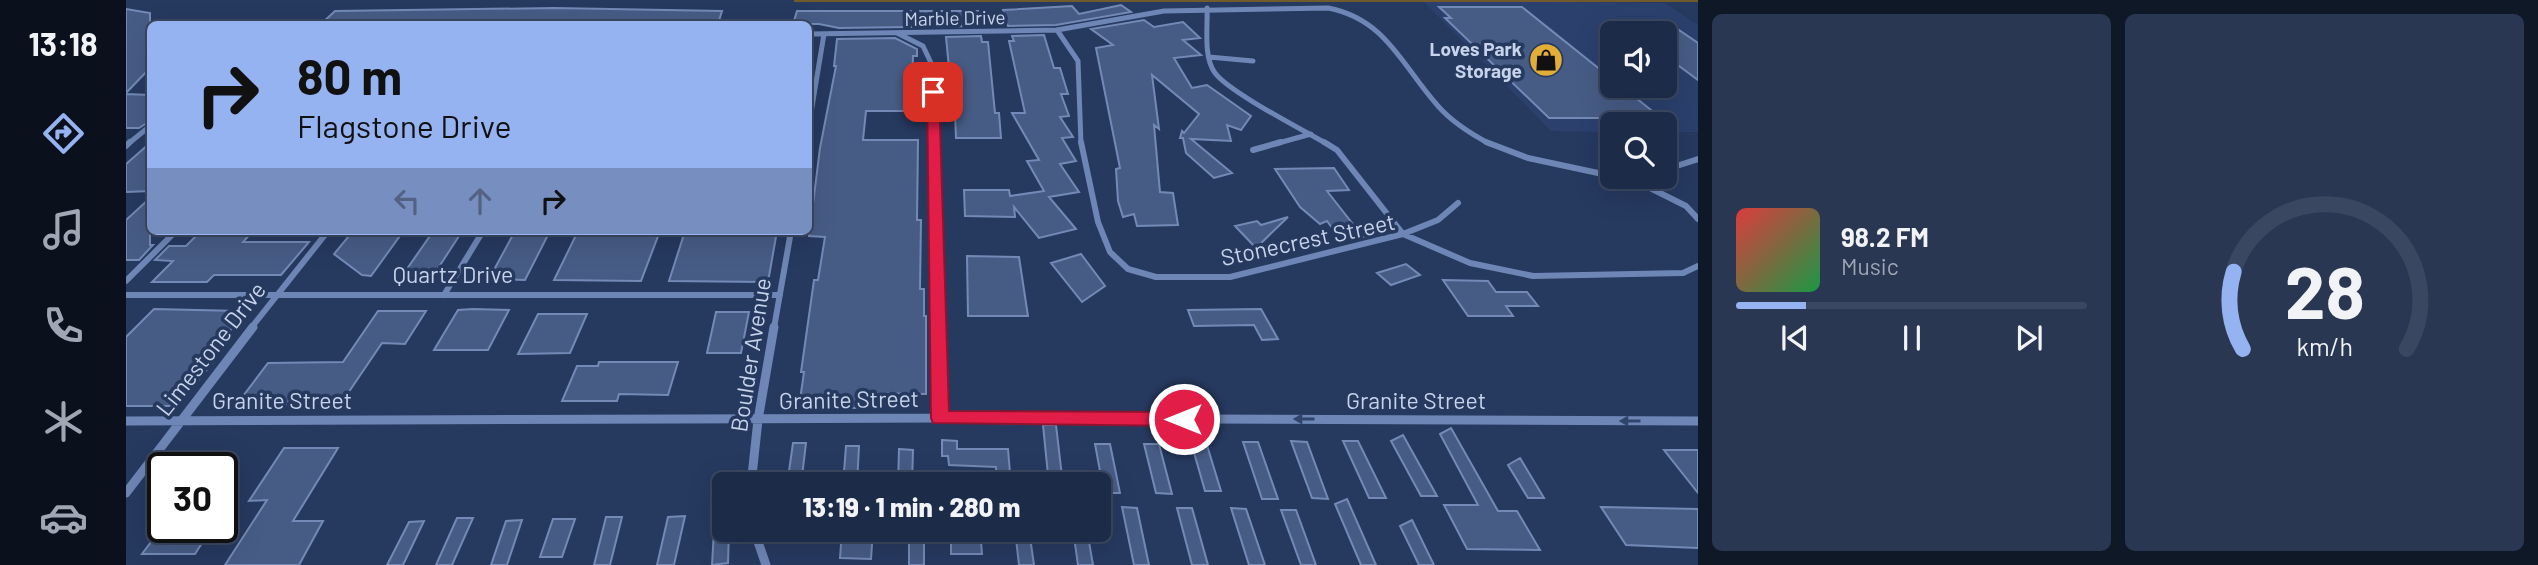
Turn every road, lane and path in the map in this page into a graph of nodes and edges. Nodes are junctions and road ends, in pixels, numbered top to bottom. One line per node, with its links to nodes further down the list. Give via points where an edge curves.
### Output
1 (1207, 8): 2 (street, Marble Drive); 6 (street); 15 (street, Marble Drive, via 1352,12 1371,24 1450,119 1483,142 1522,157)
2 (1057, 30): 3 (street, Marble Drive); 19 (street, Stonecrest Street, via 1078,61 1079,134 1098,222 1110,253 1128,270 1156,277 1230,277)
3 (896, 33): 5 (street, Marble Drive); 30 (street, via 923,46 932,65)
4 (812, 34): 5 (street, Marble Drive)
5 (824, 34): 8 (street)
6 (1209, 57): 7 (street); 10 (street, via 1215,73 1235,89)
7 (1253, 61)
8 (812, 107)
9 (147, 128): 11 (street)
10 (1311, 134): 12 (street); 19 (street, via 1337,150)
11 (126, 146)
12 (1253, 150)
13 (1698, 159): 14 (street)
14 (1677, 166)
15 (1600, 173)
16 (1652, 189): 18 (street, via 1686,206)
17 (1458, 203): 19 (street, via 1438,220)
18 (1698, 219)
19 (1403, 234): 24 (street, Stonecrest Street, via 1470,263 1533,276 1683,273)
20 (172, 235): 25 (street)
21 (325, 235): 27 (street, Limestone Drive)
22 (481, 235): 28 (street)
23 (790, 235): 29 (street, Boulder Avenue)
24 (1698, 266)
25 (126, 281)
26 (126, 295): 27 (street, Quartz Drive)
27 (278, 295): 28 (street, Quartz Drive); 31 (street, Limestone Drive)
28 (444, 295): 29 (street, Quartz Drive)
29 (780, 295): 32 (street, Boulder Avenue)
30 (940, 418): 32 (street, Granite Street); 34 (street, Granite Street, one-way to 30)
31 (178, 420): 32 (street, Granite Street); 33 (street, Granite Street); 36 (street, Limestone Drive)
32 (758, 420): 35 (street, Boulder Avenue)
33 (126, 421)
34 (1698, 421)
35 (752, 472)
36 (126, 493)
37 (758, 542): 38 (street)
38 (766, 565)

